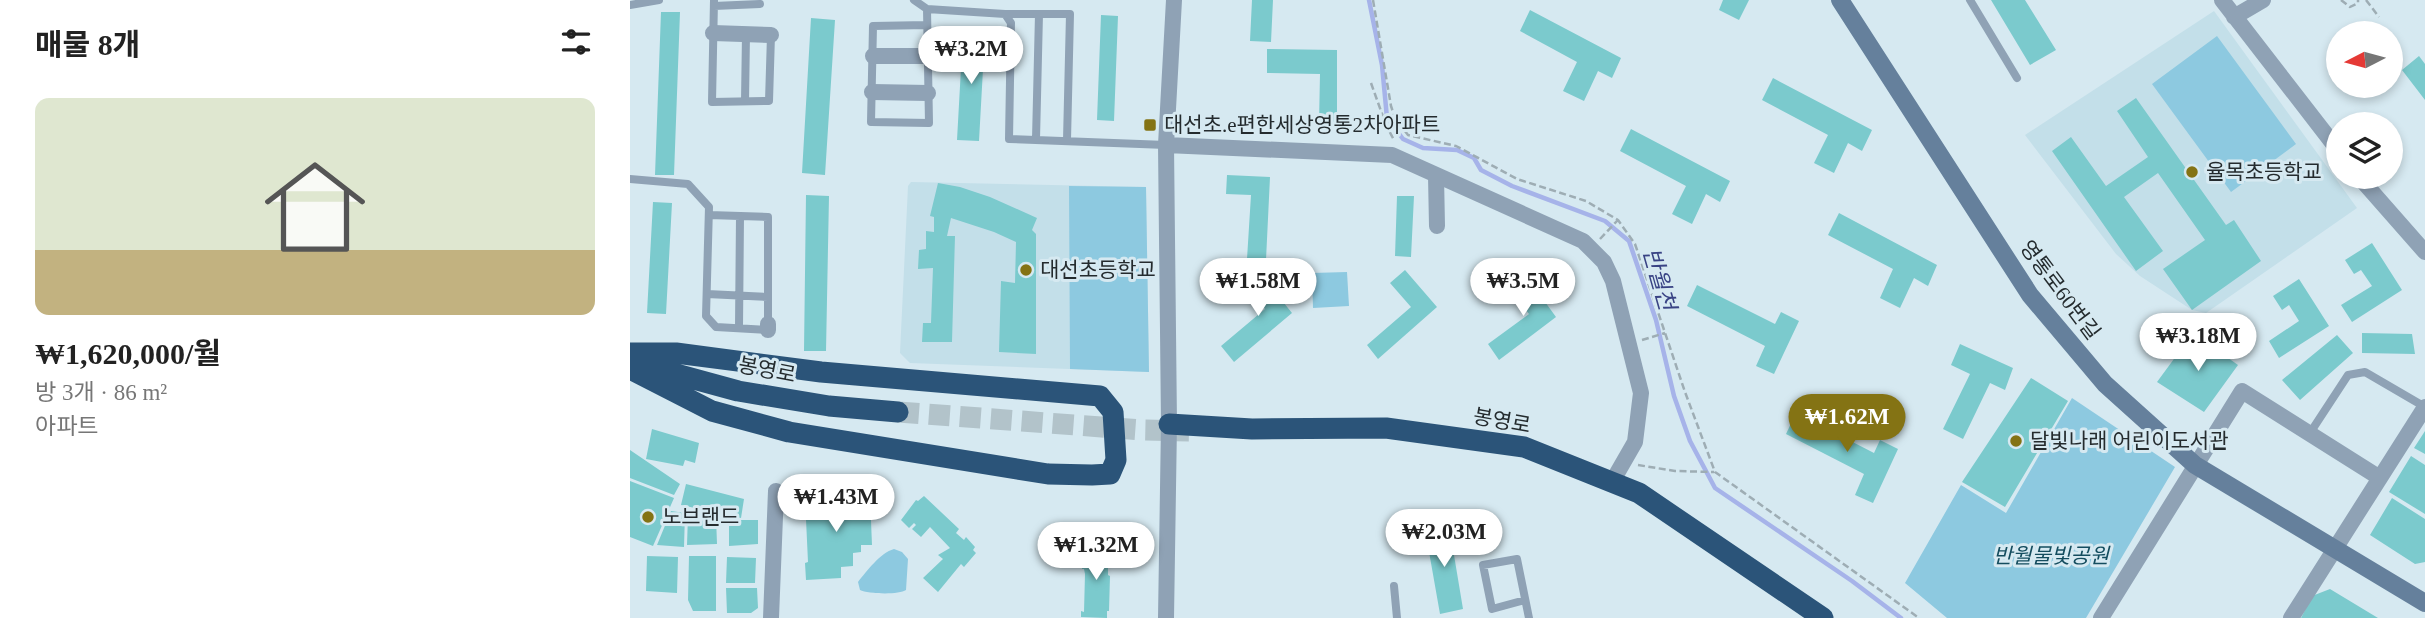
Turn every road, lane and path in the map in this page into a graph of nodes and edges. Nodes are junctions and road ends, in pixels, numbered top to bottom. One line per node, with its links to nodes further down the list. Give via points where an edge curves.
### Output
1 (659, 0): 13 (lane)
2 (914, 0): 14 (lane)
3 (1174, 0): 35 (street)
4 (1840, 0): 59 (street, 영통로60번길, via 2030,295 2105,384)
5 (1970, 0): 25 (lane)
6 (2222, 0): 17 (street)
7 (2263, 0): 17 (street)
8 (2341, 0): 9 (path, via 2350,7)
9 (2358, 0)
10 (2366, 0): 18 (path)
11 (714, 3): 12 (lane); 20 (lane)
12 (760, 4)
13 (630, 5)
14 (927, 9): 15 (lane); 19 (lane)
15 (1005, 14): 16 (lane); 33 (lane, via 1011,23 1009,139)
16 (1039, 14): 33 (lane); 34 (lane, via 1070,14)
17 (2234, 17): 32 (street)
18 (2379, 17)
19 (927, 25): 23 (lane, via 873,26); 24 (lane)
20 (713, 33): 21 (street); 29 (lane, via 712,102)
21 (746, 34): 22 (street); 29 (lane)
22 (771, 35): 29 (lane, via 769,102)
23 (873, 56): 24 (street); 27 (lane)
24 (928, 56): 28 (lane)
25 (2017, 78)
26 (1371, 83): 31 (path)
27 (872, 92): 28 (street); 28 (lane, via 871,122 929,123)
28 (928, 93)
29 (745, 102)
30 (1391, 106): 31 (path)
31 (1379, 109): 36 (path, via 1397,146)
32 (2326, 135)
33 (1037, 139): 34 (lane)
34 (1067, 140): 35 (lane)
35 (1166, 145): 36 (street); 57 (street)
36 (1392, 155): 37 (street)
37 (1436, 176): 43 (street); 51 (street, via 1583,241 1604,262 1613,281)
38 (630, 179): 40 (lane, via 688,184 709,207)
39 (2370, 189): 45 (street)
40 (709, 215): 41 (lane); 46 (lane)
41 (740, 215): 47 (lane); 48 (lane, via 768,217)
42 (1616, 222): 44 (path)
43 (1437, 226)
44 (1600, 240)
45 (2425, 252)
46 (707, 294): 47 (lane); 49 (lane, via 706,316 716,327)
47 (739, 296): 48 (lane); 49 (lane)
48 (768, 297): 49 (lane, via 768,327)
49 (739, 328)
50 (1665, 333): 51 (path)
51 (1629, 344): 63 (street, via 1641,393 1635,442)
52 (630, 353): 54 (highway, via 676,353 821,372 1100,396 1113,412 1116,460 1111,474 1048,474 789,432 712,411)
53 (630, 362): 56 (highway, 봉영로, via 738,390)
54 (630, 369)
55 (2425, 407): 58 (lane, via 2365,372 2348,375); 62 (street)
56 (898, 412)
57 (1169, 424): 63 (highway, 봉영로, via 1386,428 1524,447); 70 (street)
58 (2309, 433): 59 (street, via 2242,391); 62 (street)
59 (2195, 465): 65 (street, 영통로60번길); 74 (street)
60 (1644, 467): 61 (path)
61 (1715, 472)
62 (2380, 478): 65 (street)
63 (1612, 482): 73 (highway, 봉영로, via 1639,493)
64 (776, 491): 69 (street)
65 (2335, 549): 68 (street, 영통로60번길); 75 (street)
66 (1394, 586): 71 (lane)
67 (1525, 600): 67 (lane, via 1517,559 1483,565 1492,609); 72 (lane)
68 (2425, 603)
69 (771, 618)
70 (1166, 618)
71 (1397, 618)
72 (1529, 618)
73 (1823, 618)
74 (2101, 618)
75 (2291, 618)

